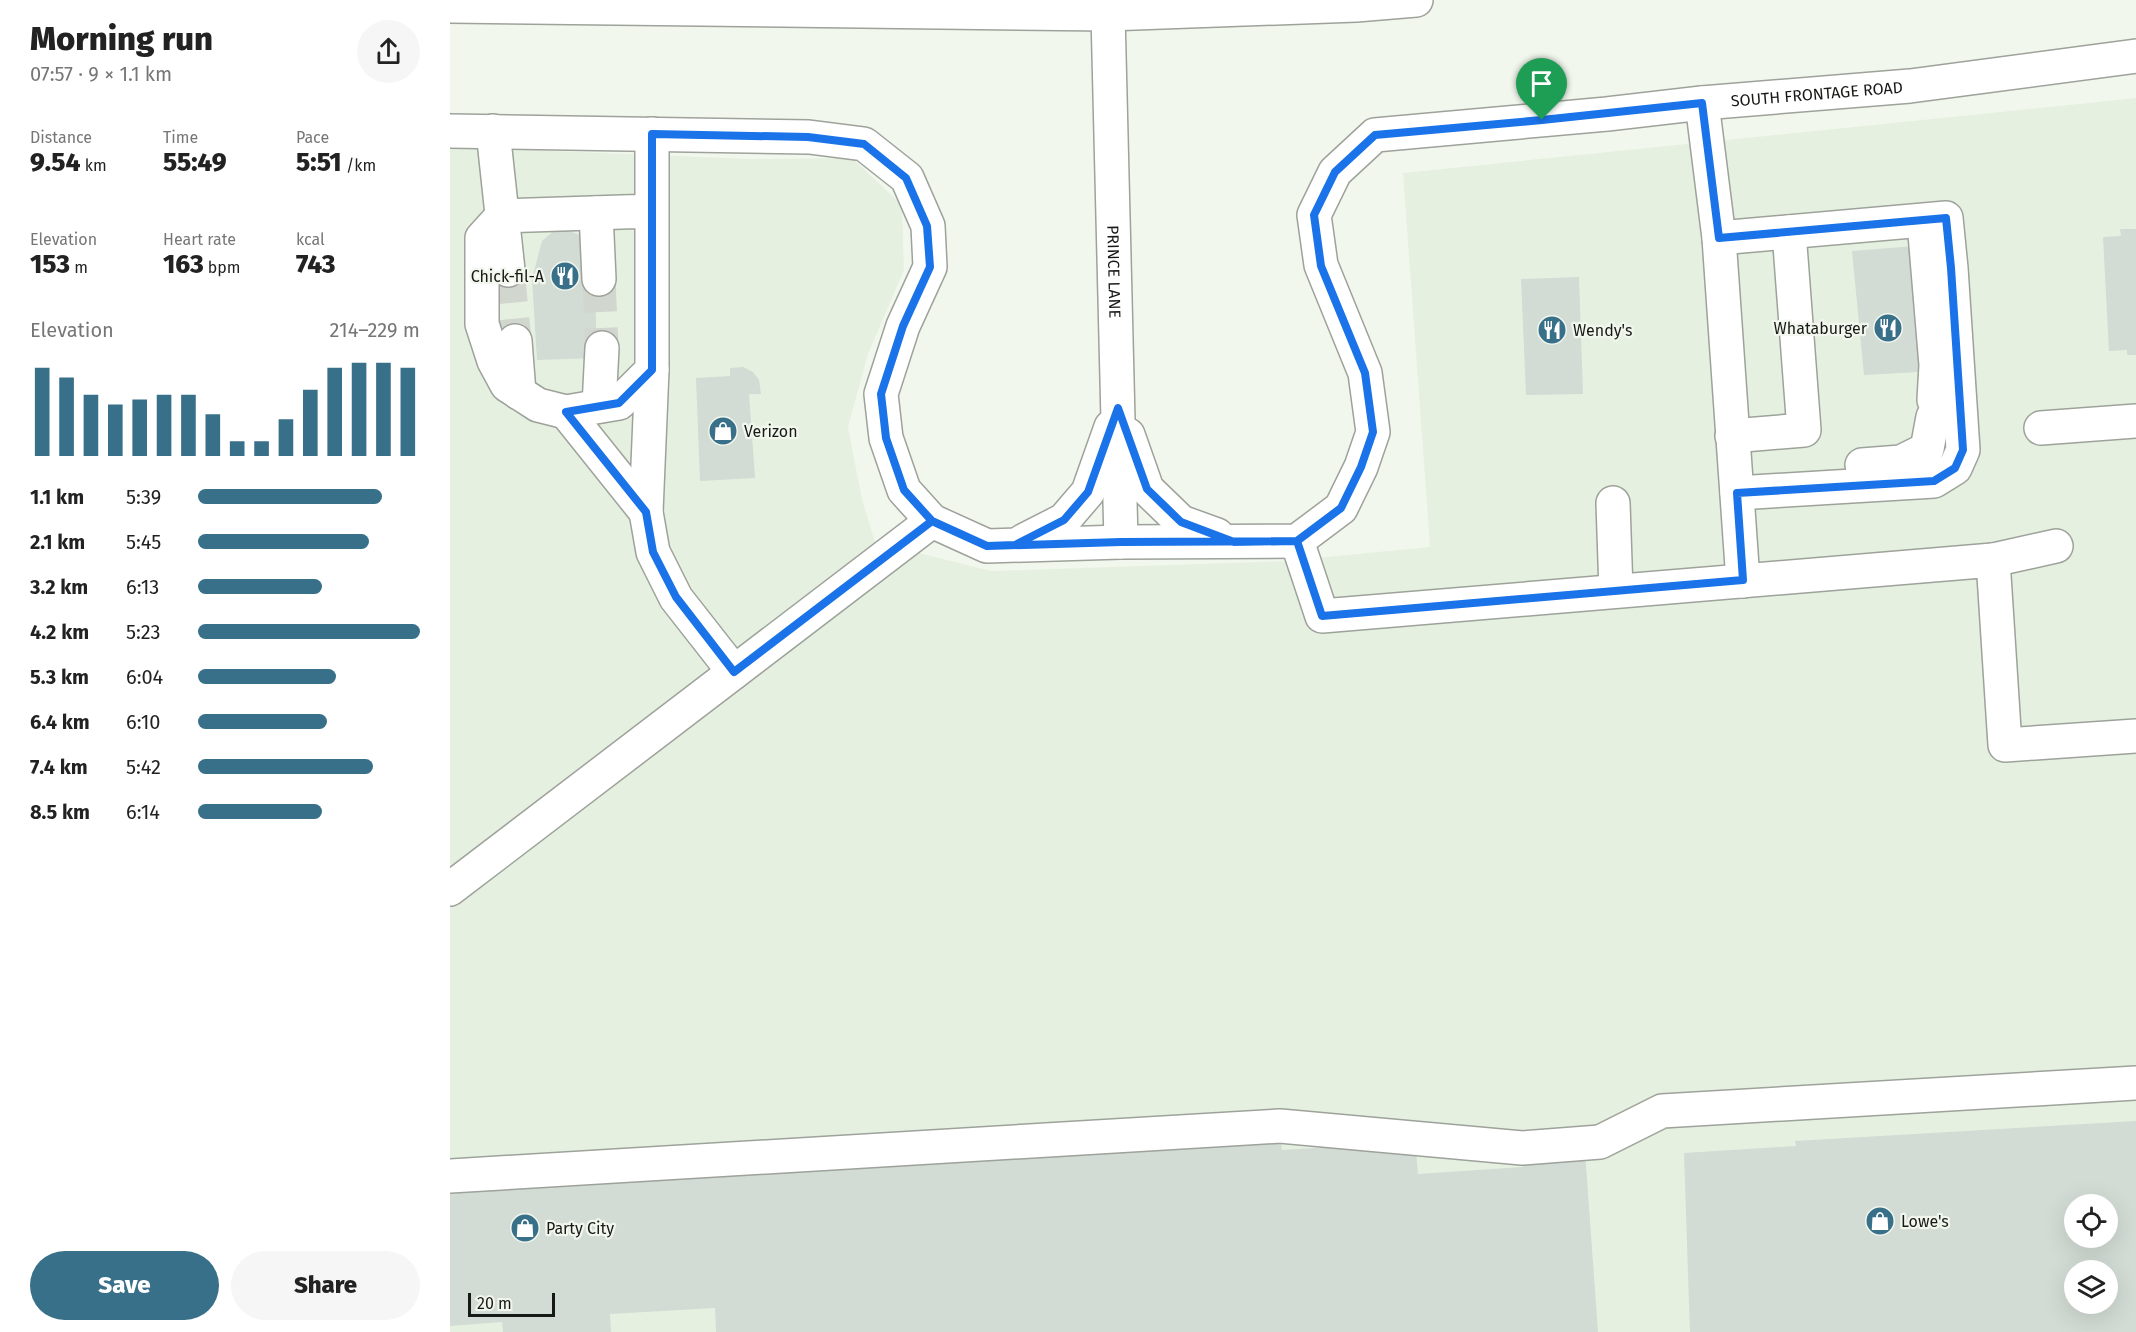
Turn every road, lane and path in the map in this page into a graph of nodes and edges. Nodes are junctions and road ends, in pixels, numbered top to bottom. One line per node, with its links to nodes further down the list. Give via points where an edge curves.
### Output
1 (1416, 0): 3 (main road, via 1356,5)
2 (450, 6): 3 (main road)
3 (1106, 7): 22 (main road, PRINCE LANE)
4 (2136, 56): 5 (main road, SOUTH FRONTAGE ROAD, via 1910,86)
5 (1702, 103): 14 (main road); 31 (main road, SOUTH FRONTAGE ROAD, via 1375,135 1335,172 1314,215 1321,266 1365,373 1373,432 1341,508)
6 (450, 131): 7 (main road)
7 (494, 131): 8 (main road); 11 (main road)
8 (652, 134): 9 (main road); 30 (main road, via 808,137 864,144 906,178 927,226 930,267 903,326 881,394 886,438 904,490)
9 (652, 211): 10 (main road); 19 (main road)
10 (596, 213): 11 (main road); 16 (main road)
11 (502, 216): 15 (main road); 20 (main road, via 482,238 482,324 507,385)
12 (1924, 220): 13 (main road); 27 (main road, via 1936,365 1927,449 1901,462 1773,471); 27 (main road, via 1946,218 1963,450 1955,468 1934,481)
13 (1789, 232): 14 (main road); 26 (main road, via 1804,430)
14 (1719, 238): 26 (main road)
15 (508, 270)
16 (599, 279)
17 (515, 341): 20 (main road)
18 (602, 348): 21 (main road)
19 (652, 370): 21 (main road, via 619,403); 29 (main road)
20 (519, 393): 23 (main road, via 538,405)
21 (599, 406): 23 (main road)
22 (1118, 408): 32 (main road, PRINCE LANE); 33 (main road, via 1147,489 1181,522); 34 (main road, via 1088,492 1064,520)
23 (566, 412): 29 (main road)
24 (2136, 421): 25 (main road)
25 (2041, 428)
26 (1732, 436): 27 (main road)
27 (1745, 493): 37 (main road)
28 (1613, 503): 38 (main road)
29 (646, 512): 39 (main road, via 653,552 676,597)
30 (932, 521): 34 (main road, via 987,546); 39 (main road)
31 (1297, 541): 33 (main road); 38 (main road, via 1322,616)
32 (1121, 542): 33 (main road); 34 (main road)
33 (1234, 542)
34 (1015, 545)
35 (2056, 546): 36 (main road)
36 (1993, 560): 37 (main road); 40 (main road, via 2006,745)
37 (1743, 580): 38 (main road)
38 (1616, 591)
39 (734, 672): 41 (main road)
40 (2136, 736)
41 (450, 889)
42 (2136, 1083): 43 (main road, via 1662,1111 1600,1142 1522,1148 1280,1126)
43 (450, 1176)

